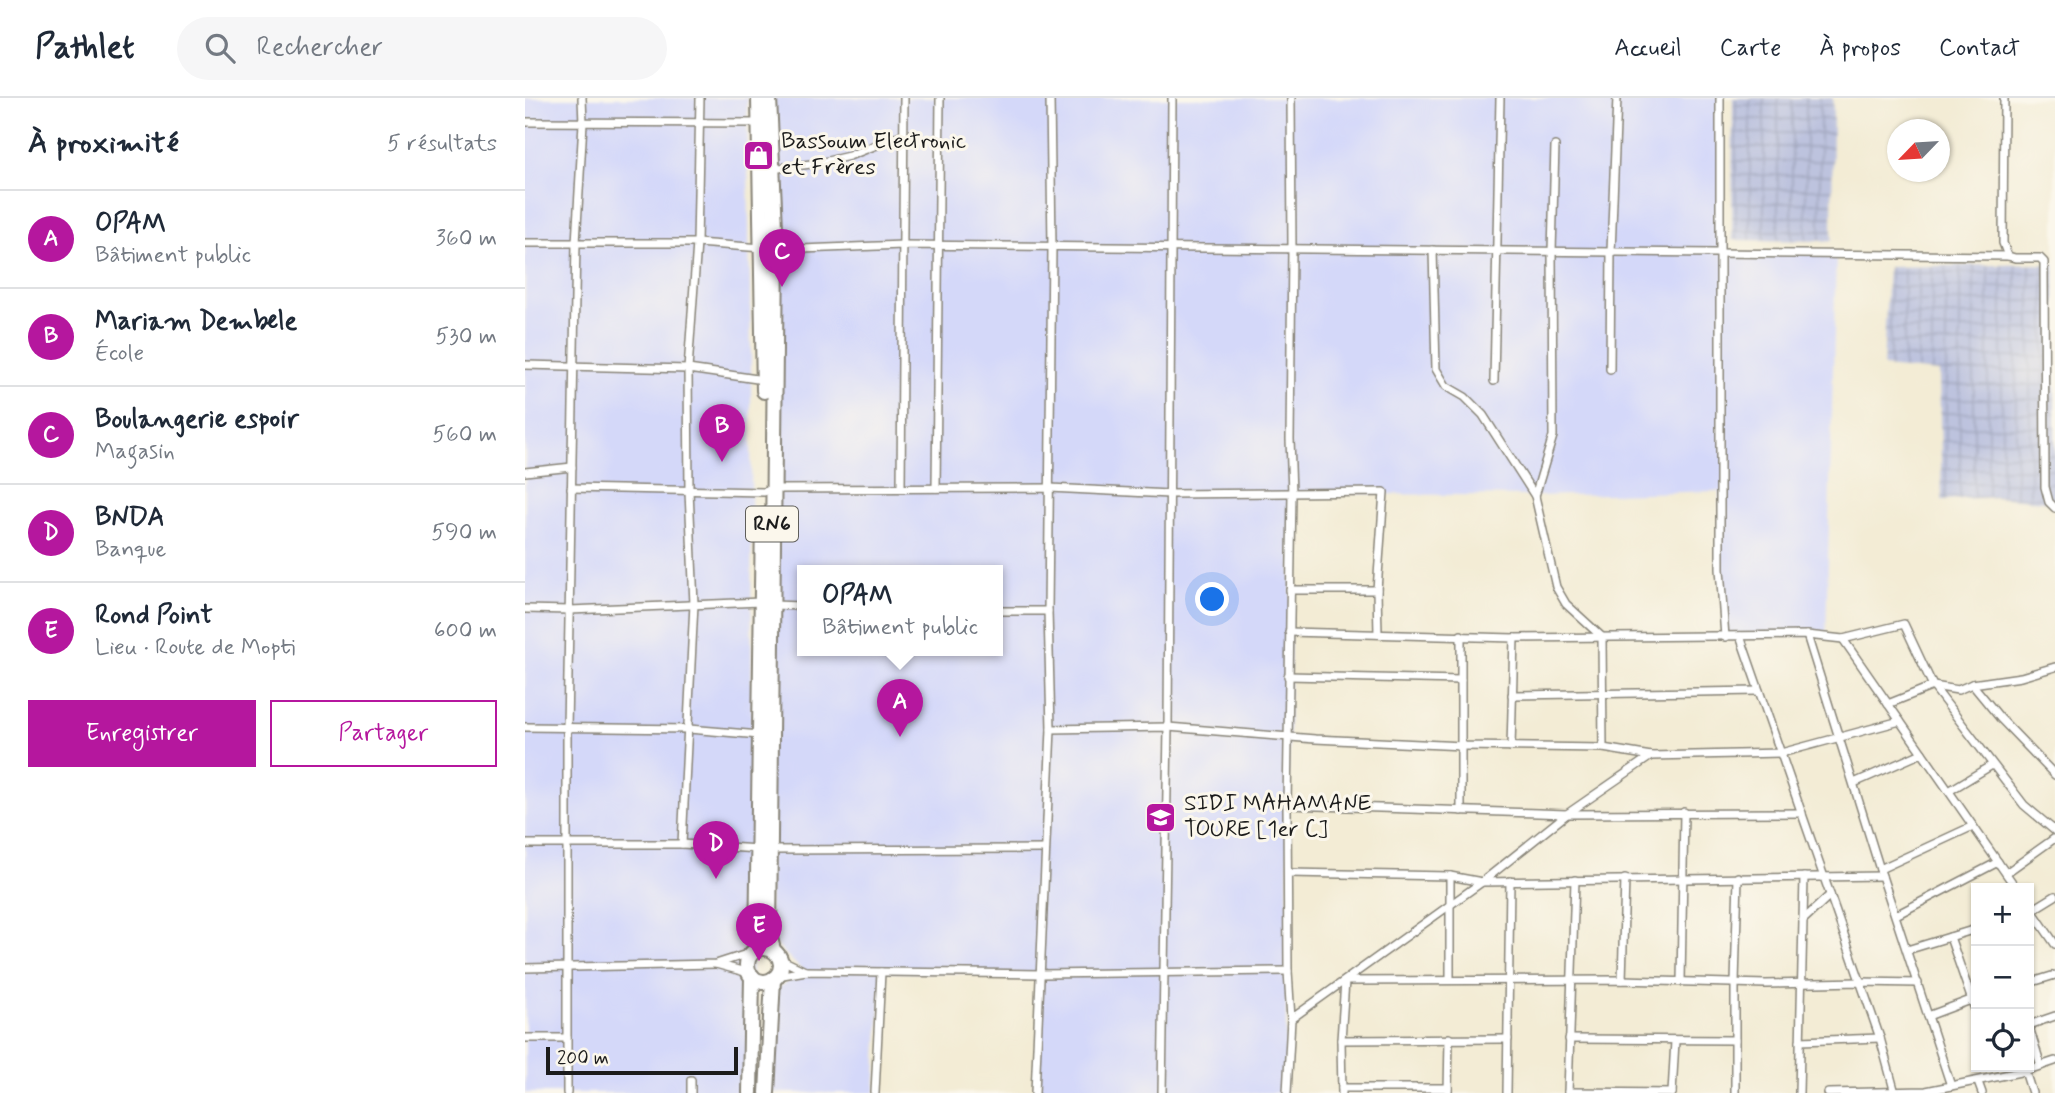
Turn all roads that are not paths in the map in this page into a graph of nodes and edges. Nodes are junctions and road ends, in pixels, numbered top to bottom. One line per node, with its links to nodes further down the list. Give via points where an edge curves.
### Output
1 (582, 98): 16 (street)
2 (700, 98): 15 (street)
3 (758, 98): 17 (highway, RN6)
4 (769, 98): 20 (highway, RN6)
5 (904, 98): 18 (street)
6 (940, 98): 25 (street)
7 (1050, 98): 26 (street)
8 (1172, 98): 27 (street)
9 (1291, 98): 29 (street)
10 (1500, 98): 31 (street)
11 (1617, 98): 33 (street)
12 (1720, 98): 34 (street)
13 (2004, 98): 35 (street, via 2003,243)
14 (525, 122): 16 (street)
15 (701, 122): 16 (street); 17 (street); 23 (street)
16 (583, 123): 22 (street)
17 (760, 123): 28 (highway, RN6)
18 (904, 134): 20 (street, via 849,156); 24 (street)
19 (1555, 146): 32 (street)
20 (771, 169): 28 (highway, RN6)
21 (525, 243): 22 (street)
22 (576, 243): 23 (street); 37 (street)
23 (697, 243): 28 (street); 38 (street)
24 (903, 245): 25 (street); 28 (street); 44 (street)
25 (939, 246): 26 (street); 46 (street)
26 (1052, 247): 27 (street); 47 (street)
27 (1173, 248): 29 (street); 51 (street)
28 (769, 249): 40 (highway, RN6); 48 (highway, RN6)
29 (1292, 249): 30 (street); 50 (street)
30 (1433, 250): 31 (street); 52 (street, via 1436,369 1446,386 1483,415)
31 (1496, 251): 32 (street); 41 (street)
32 (1552, 251): 33 (street); 52 (street, via 1553,436)
33 (1611, 252): 34 (street); 39 (street)
34 (1720, 253): 35 (street); 69 (street, via 1720,569)
35 (2008, 256): 53 (street, via 2044,262 2045,487)
36 (525, 365): 37 (street)
37 (573, 367): 38 (street); 42 (street)
38 (688, 369): 40 (street); 49 (street)
39 (1610, 369)
40 (764, 380): 48 (highway, RN6)
41 (1494, 381)
42 (572, 467): 43 (street); 45 (street)
43 (525, 471)
44 (901, 487): 46 (street); 48 (street)
45 (571, 488): 49 (street); 60 (street)
46 (936, 488): 47 (street)
47 (1050, 488): 51 (street); 62 (street)
48 (768, 490): 49 (street); 56 (highway, RN6)
49 (689, 491): 57 (street)
50 (1292, 493): 51 (street); 54 (street); 55 (street, via 1384,492)
51 (1169, 494): 83 (street)
52 (1535, 496): 68 (street, via 1556,587 1566,604)
53 (2055, 508)
54 (1290, 590): 55 (street); 63 (street)
55 (1377, 590): 64 (street)
56 (767, 603): 57 (street); 58 (street); 87 (highway, RN6); 112 (highway, RN6)
57 (694, 604): 60 (street); 85 (street)
58 (797, 606)
59 (525, 609): 60 (street)
60 (570, 610): 84 (street)
61 (1003, 611): 62 (street)
62 (1048, 611): 86 (street)
63 (1289, 632): 64 (street); 73 (street)
64 (1378, 634): 65 (street)
65 (1461, 635): 70 (street); 74 (street)
66 (1807, 635): 67 (street); 71 (street); 89 (street)
67 (1740, 636): 69 (street); 77 (street)
68 (1602, 637): 69 (street); 70 (street); 78 (street)
69 (1725, 637)
70 (1514, 638): 79 (street)
71 (1843, 639): 76 (street, via 1904,625); 80 (street)
72 (2055, 667): 75 (street)
73 (1288, 676): 74 (street); 88 (street)
74 (1461, 680): 90 (street)
75 (1972, 684): 76 (street, via 1958,691); 97 (street)
76 (1933, 686): 80 (street); 96 (street)
77 (1759, 691): 78 (street); 93 (street)
78 (1602, 693): 79 (street); 92 (street)
79 (1512, 695): 91 (street)
80 (1888, 704): 81 (street)
81 (1900, 721): 89 (street); 94 (street)
82 (525, 727): 84 (street)
83 (1168, 727): 86 (street); 88 (street); 146 (street)
84 (567, 728): 85 (street); 108 (street)
85 (689, 729): 87 (street); 110 (street)
86 (1051, 729): 111 (street)
87 (761, 734): 112 (highway, RN6)
88 (1287, 737): 90 (street); 100 (street)
89 (1840, 738): 93 (street); 98 (street)
90 (1463, 746): 91 (street); 101 (street)
91 (1511, 747): 92 (street)
92 (1603, 748): 95 (street)
93 (1781, 753): 95 (street); 103 (street)
94 (1922, 753): 98 (street); 99 (street)
95 (1651, 757): 104 (street)
96 (1992, 765): 99 (street); 106 (street, via 2024,804)
97 (2055, 775)
98 (1854, 783): 115 (street)
99 (1949, 791): 105 (street)
100 (1287, 805): 101 (street); 114 (street)
101 (1461, 811): 104 (street)
102 (1684, 812): 103 (street); 104 (street); 122 (street)
103 (1802, 813): 120 (street)
104 (1566, 814): 125 (street)
105 (1973, 826): 113 (street); 115 (street)
106 (2055, 831)
107 (2055, 838): 116 (street)
108 (566, 843): 109 (street); 110 (street); 142 (street)
109 (525, 844)
110 (682, 844): 112 (street)
111 (1045, 849): 112 (street); 147 (street)
112 (764, 850): 138 (highway, RN6); 139 (highway, RN6, via 769,934)
113 (1998, 862): 116 (street); 131 (street)
114 (1288, 873): 117 (street); 144 (street)
115 (1881, 873): 120 (street); 131 (street)
116 (2006, 873): 126 (street)
117 (1450, 876): 125 (street); 129 (street)
118 (1738, 877): 119 (street); 122 (street); 159 (street)
119 (1804, 877): 120 (street); 133 (street)
120 (1824, 877): 127 (street)
121 (1625, 879): 122 (street); 123 (street); 154 (street)
122 (1683, 879): 156 (street)
123 (1575, 880): 124 (street); 153 (street)
124 (1510, 881): 125 (street); 152 (street)
125 (1482, 882): 129 (street)
126 (2013, 883)
127 (1830, 895): 133 (street); 158 (street)
128 (2055, 896): 130 (street)
129 (1451, 904): 151 (street); 155 (street)
130 (2034, 908)
131 (1896, 915): 137 (street)
132 (2034, 915): 136 (street)
133 (1803, 920): 160 (street)
134 (1971, 931): 135 (street)
135 (1950, 937): 137 (street); 162 (street)
136 (2055, 944)
137 (1907, 950): 161 (street)
138 (755, 951): 139 (highway); 140 (street); 148 (highway, via 747,964)
139 (776, 954): 143 (street); 150 (highway, via 781,968)
140 (716, 964): 142 (street); 148 (street)
141 (525, 968): 142 (street)
142 (567, 969): 169 (street)
143 (806, 971): 145 (street); 150 (street)
144 (1288, 971): 146 (street); 166 (street)
145 (881, 972): 147 (street); 196 (street)
146 (1164, 973): 147 (street); 198 (street)
147 (1041, 974): 197 (street)
148 (750, 975): 150 (highway, via 764,982); 194 (highway)
149 (2055, 975): 157 (street)
150 (775, 977): 195 (highway)
151 (1450, 980): 152 (street); 155 (street)
152 (1510, 980): 153 (street); 172 (street)
153 (1571, 980): 154 (street); 173 (street)
154 (1622, 980): 156 (street)
155 (1345, 981): 166 (street); 174 (street)
156 (1682, 981): 159 (street)
157 (2034, 981)
158 (1860, 982): 160 (street); 161 (street); 171 (street)
159 (1735, 983): 160 (street); 175 (street)
160 (1802, 983): 177 (street)
161 (1918, 984): 164 (street)
162 (1971, 990)
163 (1971, 999): 164 (street)
164 (1929, 1016): 188 (street)
165 (2055, 1016): 167 (street)
166 (1291, 1019): 199 (street)
167 (2034, 1024)
168 (525, 1038): 169 (street)
169 (567, 1038): 192 (street)
170 (1450, 1038): 172 (street); 174 (street); 189 (street)
171 (1880, 1038): 177 (street); 191 (street)
172 (1508, 1039): 200 (street)
173 (1569, 1039): 176 (street); 201 (street)
174 (1341, 1040): 190 (street)
175 (1735, 1040): 176 (street); 203 (street)
176 (1675, 1041): 202 (street)
177 (1800, 1041): 204 (street)
178 (2034, 1043): 180 (street)
179 (2055, 1061): 180 (street)
180 (2041, 1066): 181 (street)
181 (2034, 1068)
182 (1997, 1072): 185 (street)
183 (2018, 1072): 185 (street)
184 (2025, 1072): 207 (street)
185 (1998, 1075): 187 (street)
186 (691, 1080): 193 (street)
187 (1978, 1082): 188 (street); 206 (street)
188 (1951, 1086): 191 (street)
189 (1448, 1090): 190 (street)
190 (1342, 1091)
191 (1895, 1092): 205 (street)
192 (567, 1093)
193 (691, 1093)
194 (750, 1093)
195 (767, 1093)
196 (875, 1093)
197 (1035, 1093)
198 (1162, 1093)
199 (1287, 1093)
200 (1507, 1093)
201 (1568, 1093): 202 (street)
202 (1672, 1093)
203 (1735, 1093)
204 (1799, 1093)
205 (1828, 1093)
206 (1982, 1093)
207 (2032, 1093)

